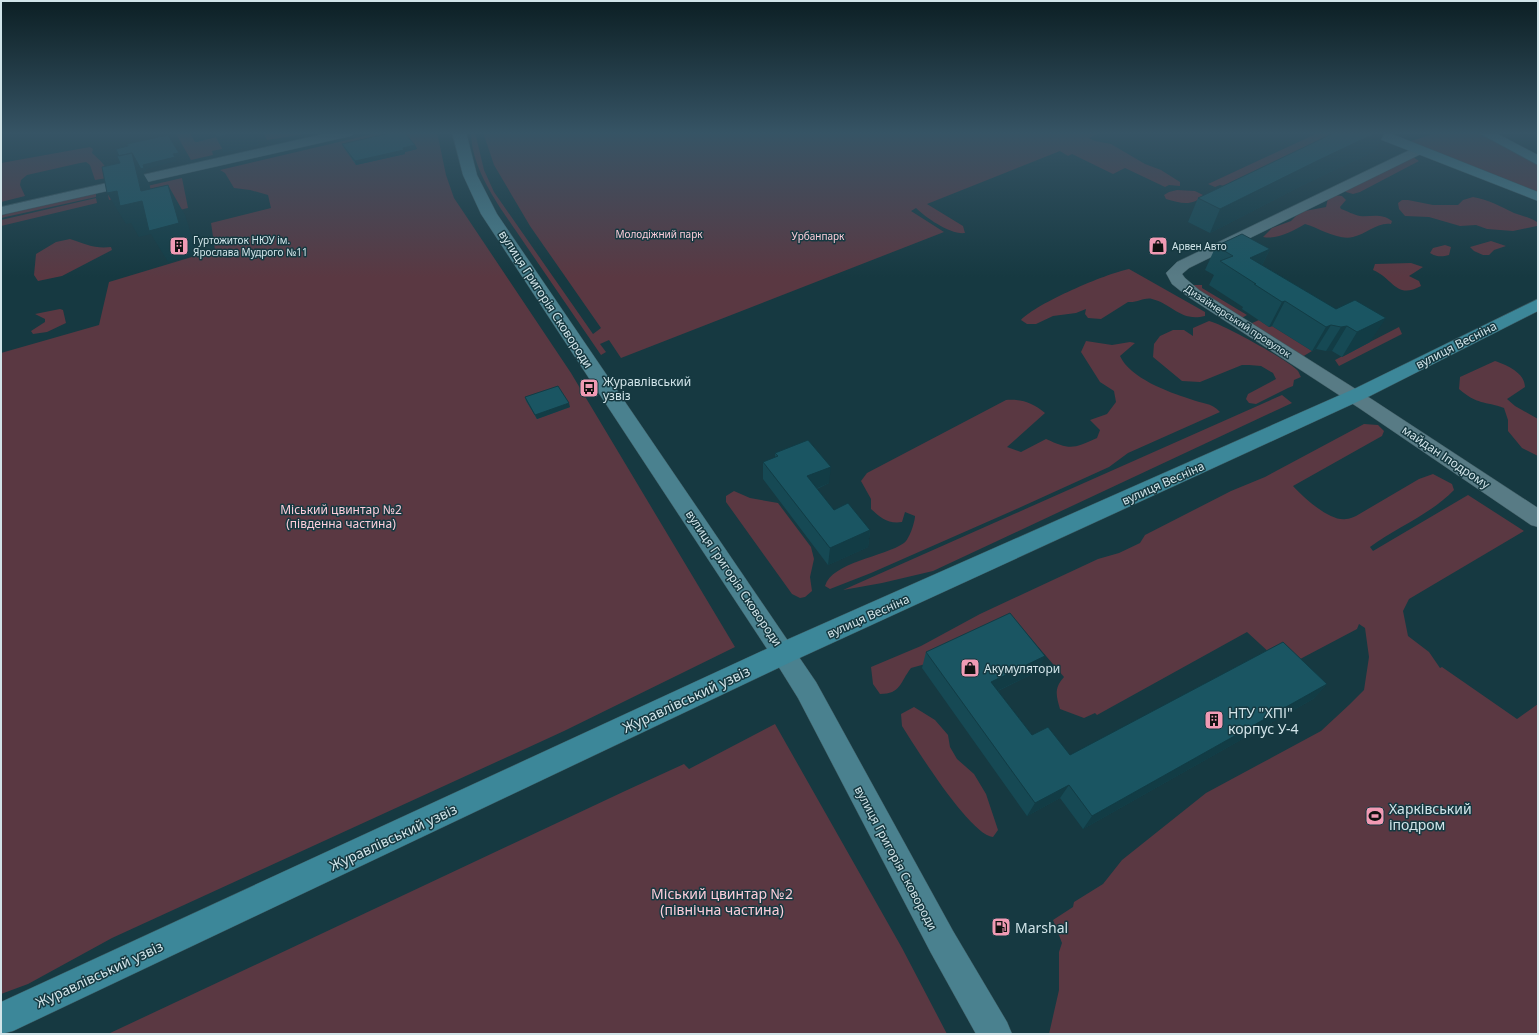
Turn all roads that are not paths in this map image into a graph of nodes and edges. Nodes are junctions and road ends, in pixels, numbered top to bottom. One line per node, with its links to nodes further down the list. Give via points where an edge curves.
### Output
1 (137, 180): 6 (street)
2 (471, 180): 10 (main road, вулиця Григорія Сковороди, via 489,214)
3 (1356, 180): 8 (street, Дизайнерський провулок, via 1183,264 1174,273 1178,281 1193,293)
4 (1495, 180): 5 (main road)
5 (1538, 197)
6 (1, 211)
7 (1538, 304): 8 (main road, вулиця Весніна)
8 (1354, 396): 9 (street, майдан Іподрому); 10 (main road, вулиця Весніна)
9 (1538, 519)
10 (784, 653): 11 (main road, Журавлівський узвіз); 12 (main road, вулиця Григорія Сковороди)
11 (1, 1019)
12 (995, 1034)

